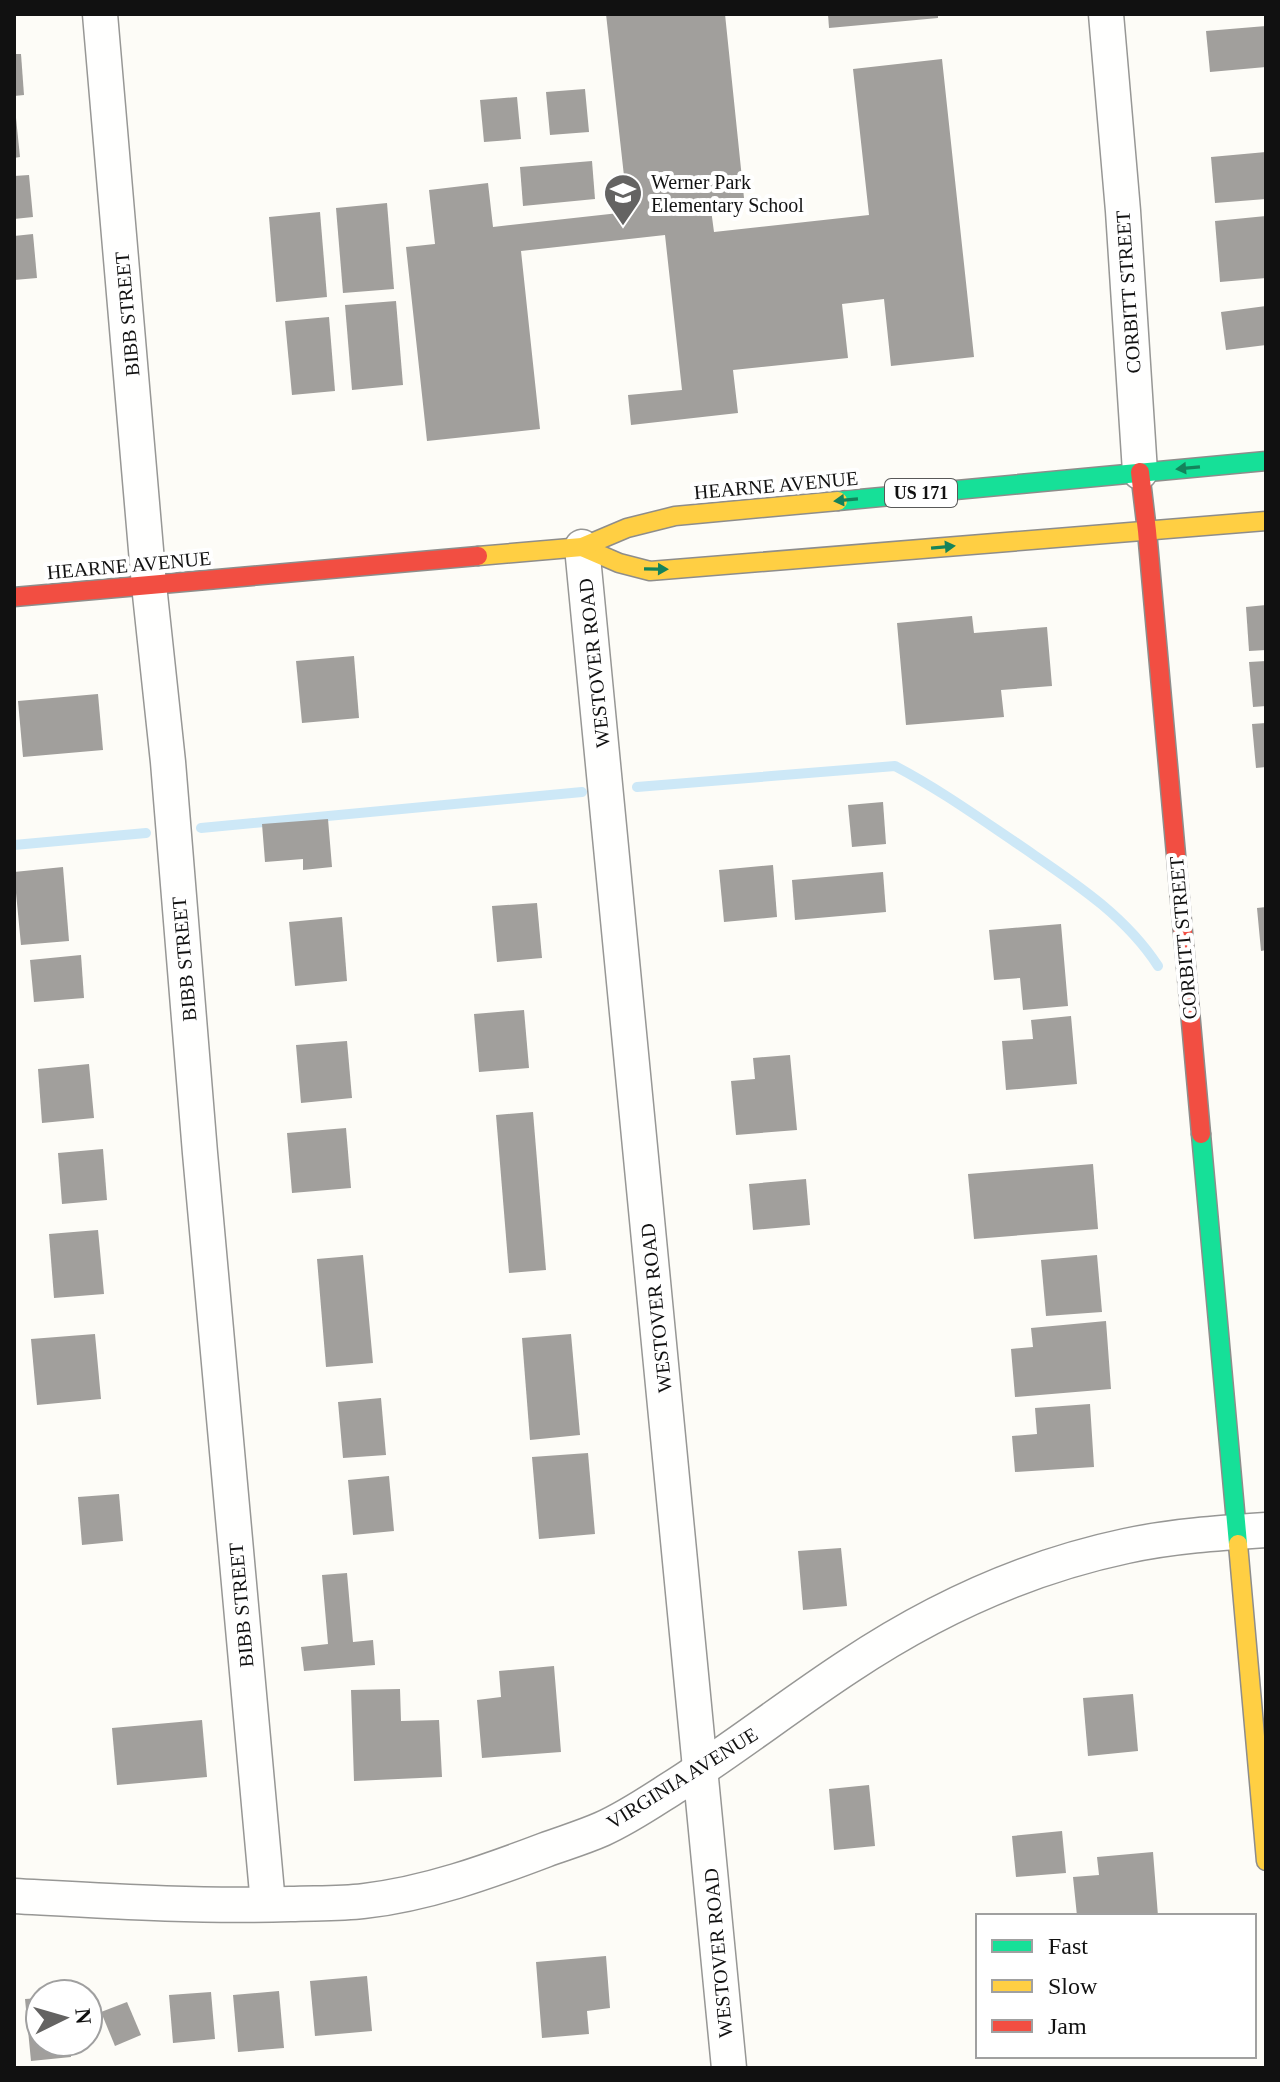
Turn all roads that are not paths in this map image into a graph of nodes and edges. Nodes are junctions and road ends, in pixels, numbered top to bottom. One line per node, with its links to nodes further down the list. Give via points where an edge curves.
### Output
1 (100, 14): 8 (street, BIBB STREET)
2 (1106, 14): 4 (street, CORBITT STREET)
3 (1266, 461): 4 (main road, HEARNE AVENUE / US 171, one-way to 4)
4 (1140, 472): 6 (main road, CORBITT STREET); 7 (main road, HEARNE AVENUE / US 171, one-way to 7, via 675,516 643,521)
5 (1266, 521): 6 (main road, HEARNE AVENUE / US 171)
6 (1147, 531): 7 (main road, HEARNE AVENUE / US 171, one-way to 6, via 650,571); 10 (main road, CORBITT STREET)
7 (582, 547): 8 (main road, HEARNE AVENUE / US 171); 11 (street, WESTOVER ROAD)
8 (149, 585): 9 (main road, HEARNE AVENUE / US 171); 14 (street, BIBB STREET)
9 (14, 597)
10 (1251, 1531): 11 (street, VIRGINIA AVENUE, via 1128,1545 1025,1575 964,1601 850,1665); 12 (main road, CORBITT STREET)
11 (701, 1769): 14 (street, VIRGINIA AVENUE, via 599,1830 422,1891 363,1901); 15 (street, WESTOVER ROAD)
12 (1266, 1861)
13 (14, 1896): 14 (street, VIRGINIA AVENUE)
14 (268, 1904)
15 (729, 2068)

